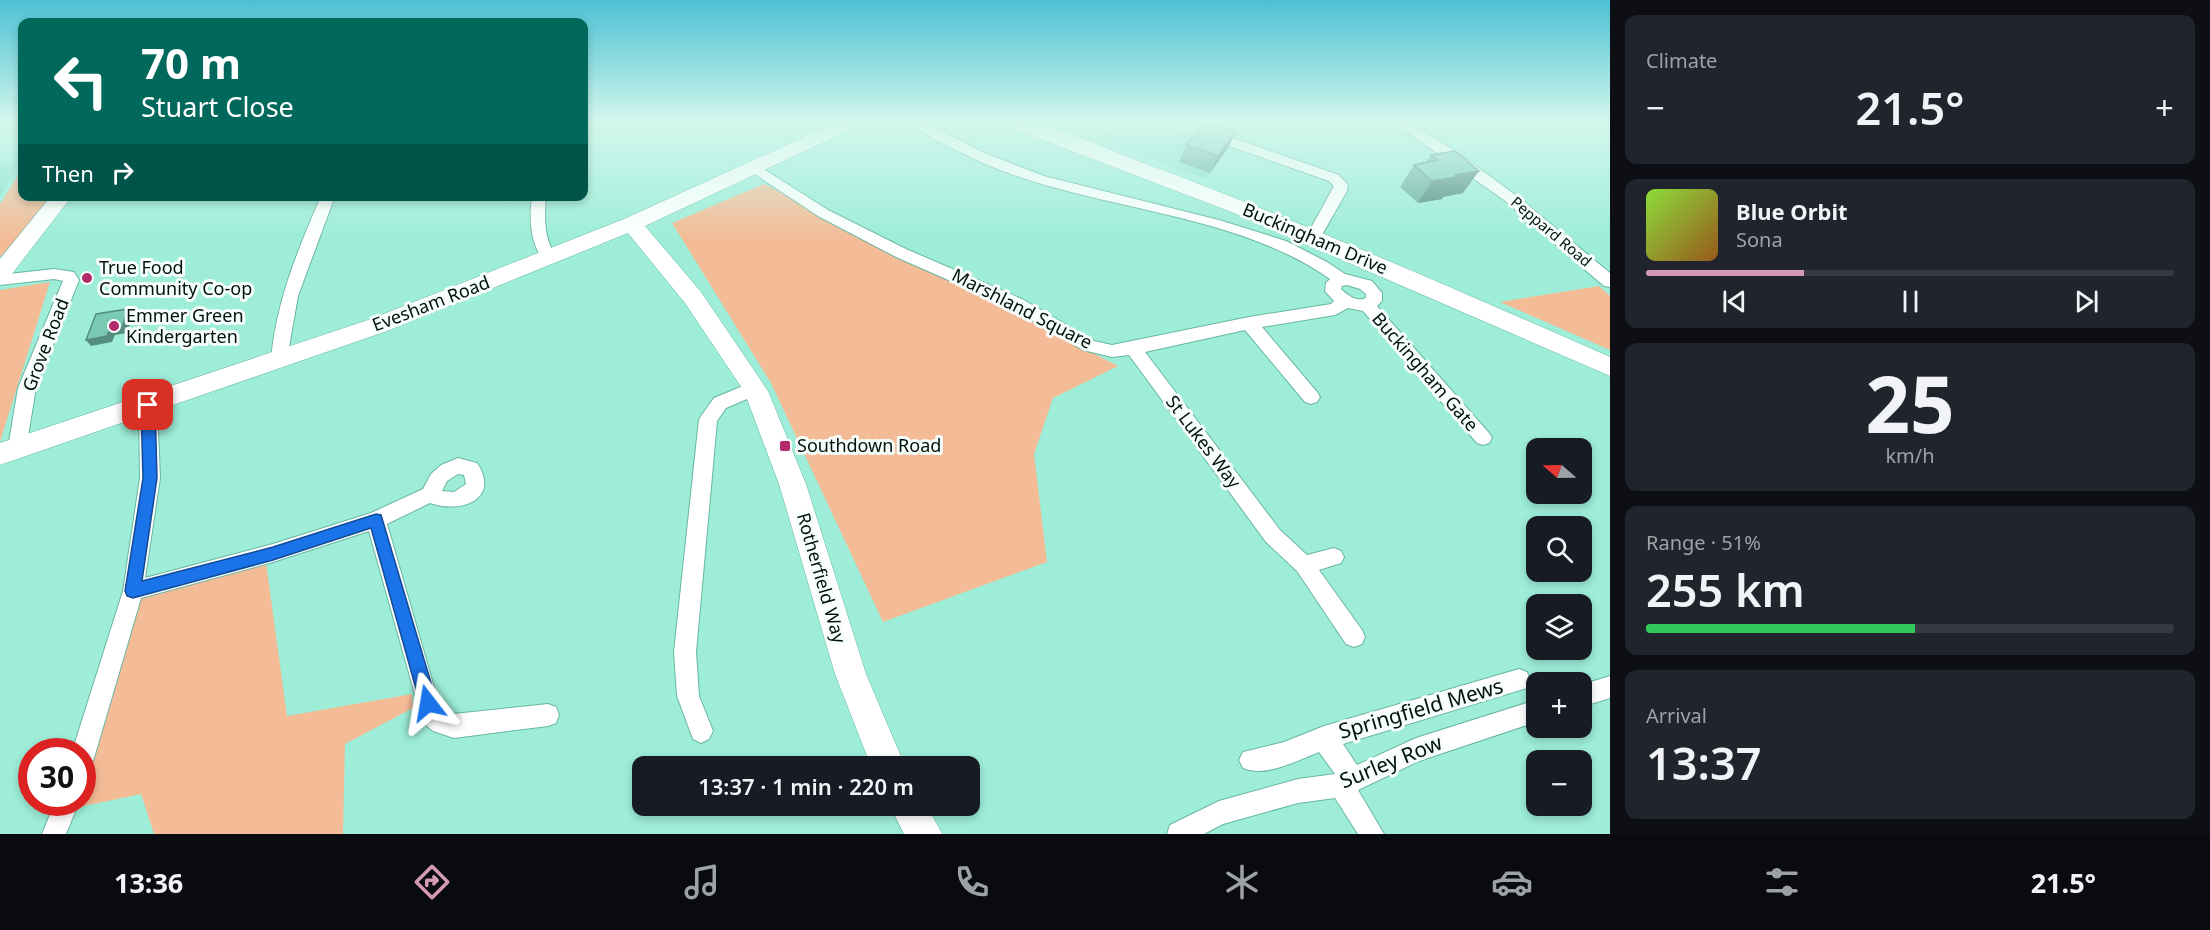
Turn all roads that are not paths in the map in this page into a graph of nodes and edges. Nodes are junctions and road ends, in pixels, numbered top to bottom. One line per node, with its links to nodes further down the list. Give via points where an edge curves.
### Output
1 (769, 162): 6 (street, Evesham Road)
2 (993, 162): 14 (street, Buckingham Drive, via 1104,196 1254,234 1322,265)
3 (1124, 162): 11 (street, Buckingham Drive)
4 (1291, 162): 11 (street, via 1334,178 1341,185)
5 (1464, 162): 16 (street, Peppard Road)
6 (754, 169): 10 (street, Evesham Road); 20 (street, Marshland Square, via 824,213 1044,317 1089,346 1112,351)
7 (58, 201): 13 (street)
8 (326, 201): 21 (street, via 297,270 281,330)
9 (539, 201): 12 (street, via 540,240)
10 (631, 225): 12 (street, Evesham Road); 23 (street, via 684,284)
11 (1314, 237): 22 (street, Buckingham Drive)
12 (548, 257): 21 (street, Evesham Road)
13 (0, 274)
14 (1341, 279): 17 (street, via 1334,283 1333,291); 18 (street, Buckingham Drive, via 1354,279 1371,289 1374,301)
15 (0, 280): 27 (street, Grove Road, via 54,273 71,280 27,388)
16 (1610, 282)
17 (1345, 302): 18 (street); 19 (street, Marshland Square, via 1335,309)
18 (1366, 306): 26 (street, Buckingham Gate)
19 (1249, 323): 20 (street, Marshland Square); 24 (street)
20 (1133, 348): 31 (street, St Lukes Way, via 1273,536)
21 (280, 360): 25 (street, Evesham Road)
22 (1610, 367)
23 (755, 388): 39 (street, via 720,403 708,419 685,652 688,696); 42 (street, Rotherfield Way, via 800,506 846,668)
24 (1311, 397)
25 (148, 405): 27 (street, Evesham Road); 32 (street, via 150,478)
26 (1483, 438)
27 (9, 451)
28 (431, 494): 29 (street)
29 (376, 520): 32 (street); 38 (street, via 431,715 454,726)
30 (1334, 557): 31 (street)
31 (1304, 565): 33 (street, St Lukes Way)
32 (133, 591): 40 (street)
33 (1354, 637)
34 (1518, 680): 41 (street, Springfield Mews)
35 (1610, 687): 36 (street)
36 (1592, 693)
37 (1526, 714): 44 (street, Surley Row, via 1416,750)
38 (548, 715)
39 (701, 731)
40 (88, 738)
41 (1324, 738): 43 (street, Springfield Mews, via 1284,754); 44 (street, Springfield Mews)
42 (884, 756)
43 (1251, 760)
44 (1347, 782): 49 (street, Surley Row, via 1219,813); 50 (street, Springfield Mews)
45 (61, 816): 47 (street)
46 (913, 816): 48 (street)
47 (54, 834)
48 (924, 834)
49 (1179, 834)
50 (1372, 834)

